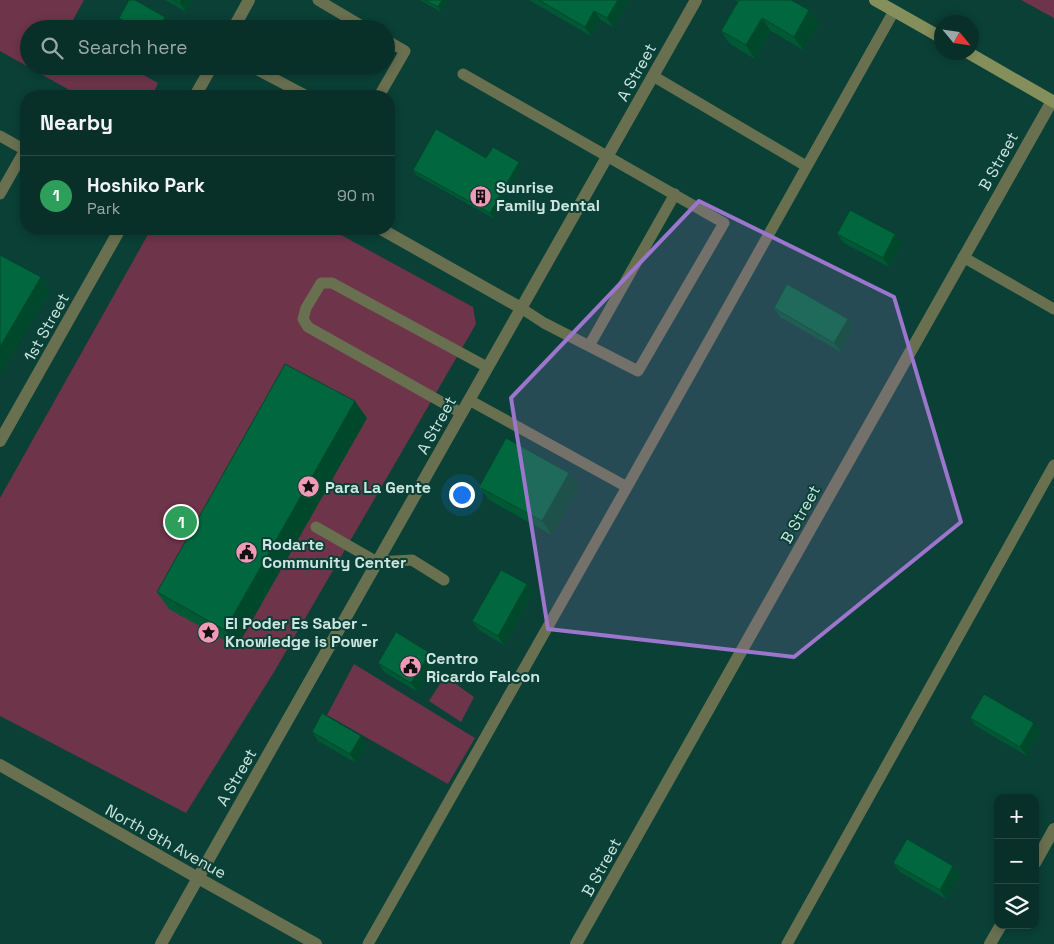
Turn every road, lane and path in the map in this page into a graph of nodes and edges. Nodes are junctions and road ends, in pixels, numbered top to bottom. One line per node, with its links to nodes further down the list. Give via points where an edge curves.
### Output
1 (249, 0): 6 (street)
2 (318, 0): 7 (lane)
3 (696, 0): 16 (street, A Street)
4 (875, 0): 5 (main road)
5 (894, 10): 8 (main road); 25 (lane)
6 (238, 20)
7 (352, 20)
8 (934, 33)
9 (395, 45): 11 (lane, via 405,51)
10 (979, 59): 20 (main road)
11 (395, 68)
12 (463, 74): 23 (lane)
13 (207, 75): 17 (street)
14 (267, 75): 18 (lane)
15 (391, 75): 19 (lane)
16 (653, 76): 23 (street, A Street); 25 (lane)
17 (198, 90)
18 (296, 90)
19 (382, 90)
20 (1053, 101): 30 (street, B Street)
21 (0, 136): 22 (lane)
22 (20, 147)
23 (607, 155): 27 (lane); 31 (street, A Street)
24 (20, 159): 26 (lane)
25 (806, 166): 39 (lane)
26 (0, 194)
27 (675, 194): 33 (lane); 33 (lane, via 724,223 638,371)
28 (117, 235): 37 (street, 1st Street)
29 (392, 235): 31 (street)
30 (963, 257): 32 (lane); 51 (street, B Street)
31 (521, 308): 33 (lane); 34 (street, A Street)
32 (1054, 309)
33 (589, 346)
34 (487, 367): 35 (street, A Street); 36 (lane, via 332,283 321,283 306,308 303,319 308,327)
35 (469, 400): 36 (street, A Street); 39 (lane)
36 (461, 413): 41 (street, A Street)
37 (0, 442)
38 (1054, 465): 52 (lane)
39 (626, 487): 50 (lane)
40 (316, 527): 41 (lane)
41 (377, 562): 42 (lane, via 412,560); 46 (street, A Street)
42 (444, 580)
43 (0, 766): 46 (street, North 9th Avenue)
44 (1054, 829): 45 (street)
45 (1039, 856)
46 (198, 878): 48 (street, A Street); 49 (street, North 9th Avenue)
47 (999, 929): 53 (street)
48 (161, 944)
49 (316, 944)
50 (368, 944)
51 (576, 944)
52 (787, 944)
53 (990, 944)

